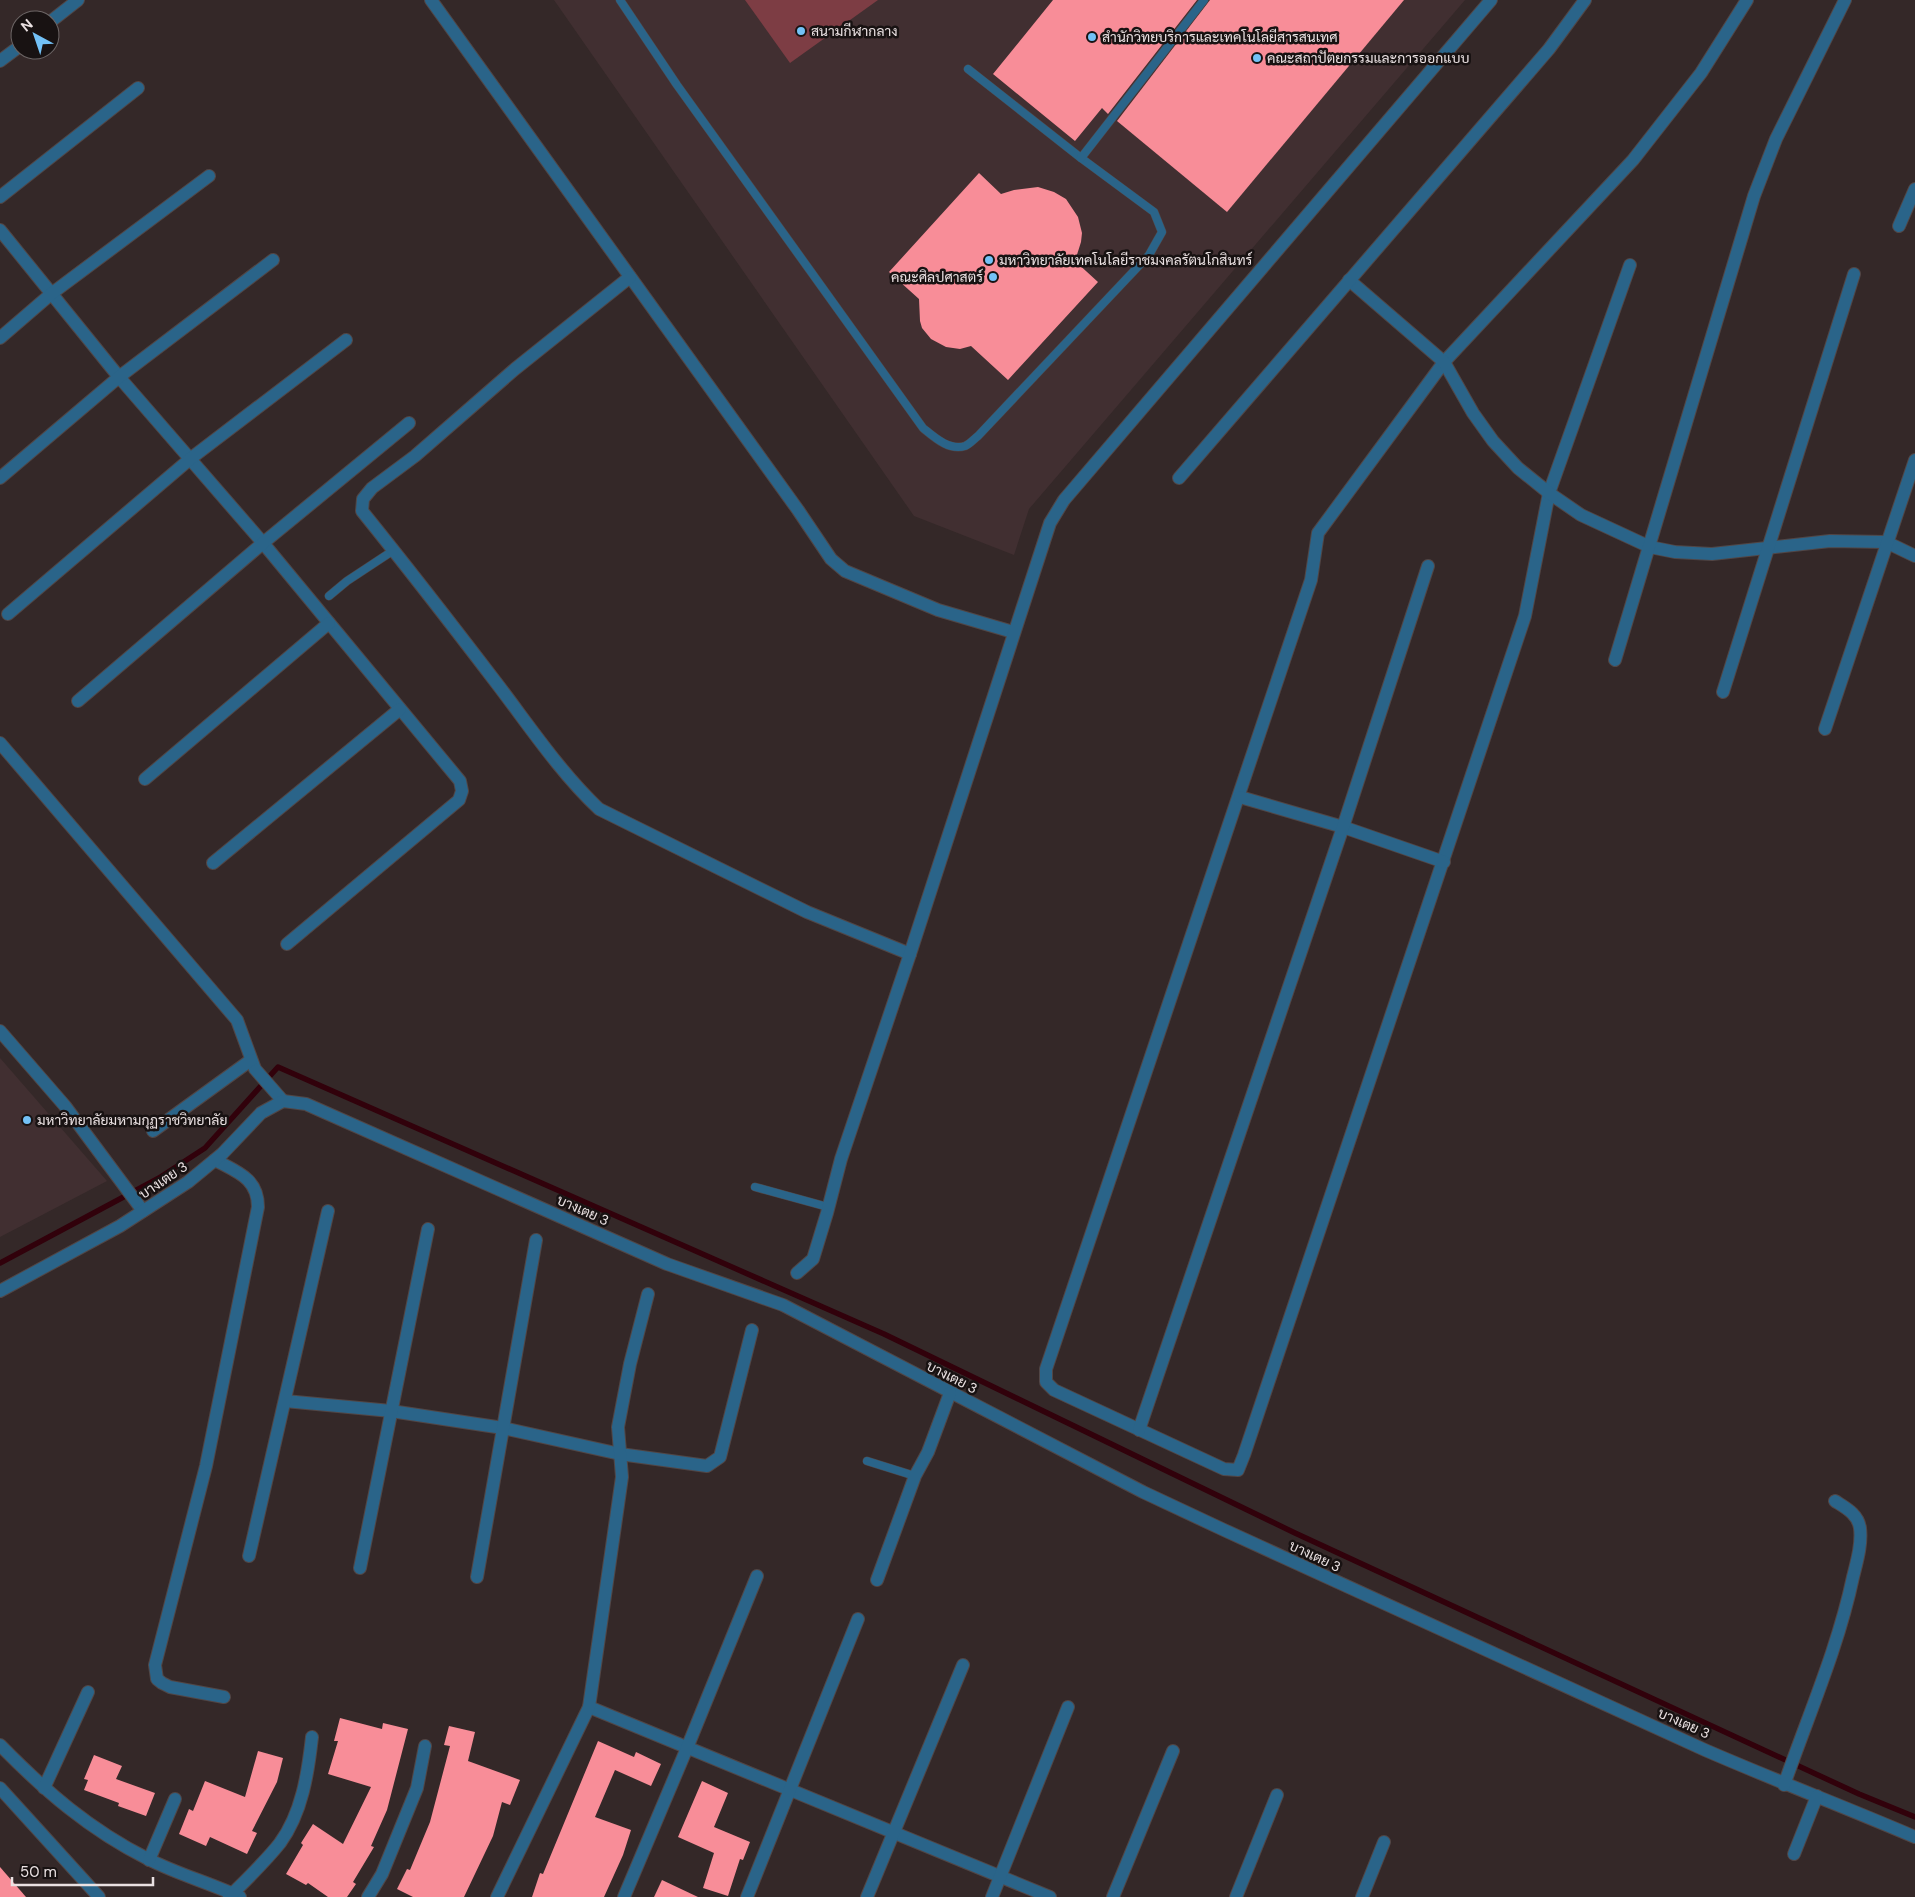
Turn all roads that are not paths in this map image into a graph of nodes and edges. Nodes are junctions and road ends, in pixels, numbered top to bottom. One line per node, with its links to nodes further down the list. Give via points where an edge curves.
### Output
1 (78, 0): 9 (street)
2 (431, 0): 21 (street)
3 (620, 0): 12 (lane, via 917,420 940,442 966,446 978,436 1149,255 1162,232 1154,212)
4 (1204, 0): 12 (lane)
5 (1490, 0): 44 (street, via 1064,500 1050,524)
6 (1585, 0): 22 (street, via 1548,49)
7 (1747, 0): 26 (street, via 1700,72 1633,160)
8 (1845, 0): 36 (street, via 1776,140 1754,196)
9 (60, 14)
10 (968, 69): 12 (lane)
11 (138, 88): 15 (street)
12 (1081, 158)
13 (209, 176): 23 (street)
14 (1915, 189): 16 (street)
15 (0, 197)
16 (1899, 226)
17 (0, 230): 23 (street)
18 (273, 260): 27 (street)
19 (1630, 265): 33 (street)
20 (1854, 274): 37 (street)
21 (630, 277): 38 (street, via 372,488 363,499 362,511); 44 (street, via 831,559 845,571 938,610)
22 (1350, 280): 26 (street); 32 (street)
23 (51, 294): 24 (street); 27 (street)
24 (0, 338)
25 (346, 340): 29 (street)
26 (1444, 362): 33 (street, via 1473,413 1493,440 1518,468); 52 (street, via 1318,533 1311,580)
27 (119, 377): 29 (street); 31 (street)
28 (409, 423): 35 (street)
29 (190, 459): 35 (street); 42 (street)
30 (1915, 460): 34 (street)
31 (0, 478)
32 (1179, 478)
33 (1549, 493): 36 (street, via 1581,515); 54 (street, via 1524,616)
34 (1886, 542): 37 (street, via 1830,541); 39 (street); 49 (street)
35 (263, 543): 43 (street); 47 (street)
36 (1650, 547): 37 (street, via 1712,554); 45 (street)
37 (1770, 547): 46 (street)
38 (394, 550): 41 (lane); 57 (street, via 554,760 599,809 807,912)
39 (1915, 556)
40 (1428, 566): 53 (street)
41 (329, 596)
42 (8, 614)
43 (329, 623): 48 (street); 51 (street)
44 (1013, 632): 57 (street)
45 (1615, 660)
46 (1723, 692)
47 (78, 701)
48 (400, 708): 55 (street); 56 (street, via 460,781 462,791 459,800)
49 (1825, 730)
50 (0, 744): 59 (street, via 238,1020)
51 (145, 780)
52 (1240, 797): 53 (street); 77 (street, via 1046,1369 1046,1382 1054,1390)
53 (1343, 828): 54 (street); 77 (street)
54 (1444, 862): 77 (street, via 1238,1470 1224,1469)
55 (213, 863)
56 (287, 944)
57 (910, 954): 64 (street)
58 (0, 1031): 65 (street, via 66,1106)
59 (253, 1064): 60 (street); 61 (street)
60 (283, 1101): 62 (street, บางเตย 3, via 261,1113); 73 (street, บางเตย 3, via 306,1104 666,1264 783,1306)
61 (153, 1131)
62 (215, 1160): 65 (street, บางเตย 3); 90 (street, via 247,1178 255,1187 258,1207 206,1466 164,1625 155,1673 157,1679 170,1687)
63 (755, 1187): 64 (lane)
64 (828, 1207): 69 (street, via 813,1259)
65 (143, 1211): 70 (street, บางเตย 3)
66 (328, 1211): 74 (street)
67 (428, 1229): 75 (street)
68 (536, 1240): 76 (street)
69 (797, 1273)
70 (0, 1291)
71 (648, 1294): 78 (street, via 618,1427)
72 (752, 1330): 78 (street, via 720,1457 714,1463 707,1466)
73 (950, 1393): 80 (street, via 928,1452); 98 (street, บางเตย 3, via 1224,1530)
74 (285, 1401): 75 (street); 82 (street)
75 (392, 1411): 76 (street); 83 (street)
76 (503, 1428): 78 (street); 85 (street)
77 (1140, 1430)
78 (620, 1454): 91 (street, via 622,1477)
79 (867, 1461): 80 (lane)
80 (915, 1476): 86 (street)
81 (1835, 1501): 98 (street, via 1854,1514 1860,1527 1860,1548 1848,1599)
82 (249, 1556)
83 (360, 1568)
84 (757, 1576): 96 (street)
85 (477, 1577)
86 (876, 1580)
87 (858, 1619): 101 (street)
88 (963, 1665): 105 (street)
89 (88, 1692): 100 (street)
90 (224, 1697)
91 (589, 1707): 96 (street); 114 (street)
92 (1068, 1707): 110 (street)
93 (312, 1737): 111 (street, via 308,1775 297,1810 280,1842)
94 (0, 1745): 100 (street)
95 (425, 1746): 113 (street, via 417,1788 382,1874)
96 (687, 1748): 101 (street); 115 (street)
97 (1173, 1751): 120 (street)
98 (1786, 1779): 103 (street, บางเตย 3)
99 (0, 1788): 112 (street)
100 (44, 1788): 109 (street, via 109,1838)
101 (791, 1790): 105 (street); 116 (street)
102 (1277, 1795): 121 (street)
103 (1816, 1796): 106 (street, บางเตย 3); 108 (street)
104 (174, 1799): 109 (street)
105 (893, 1832): 110 (street); 117 (street)
106 (1915, 1837)
107 (1384, 1842): 122 (street)
108 (1794, 1854)
109 (149, 1860): 111 (street)
110 (1000, 1876): 118 (street); 119 (street)
111 (234, 1896)
112 (99, 1897)
113 (368, 1897)
114 (497, 1897)
115 (624, 1897)
116 (747, 1897)
117 (867, 1897)
118 (992, 1897)
119 (1050, 1897)
120 (1112, 1897)
121 (1236, 1897)
122 (1362, 1897)

